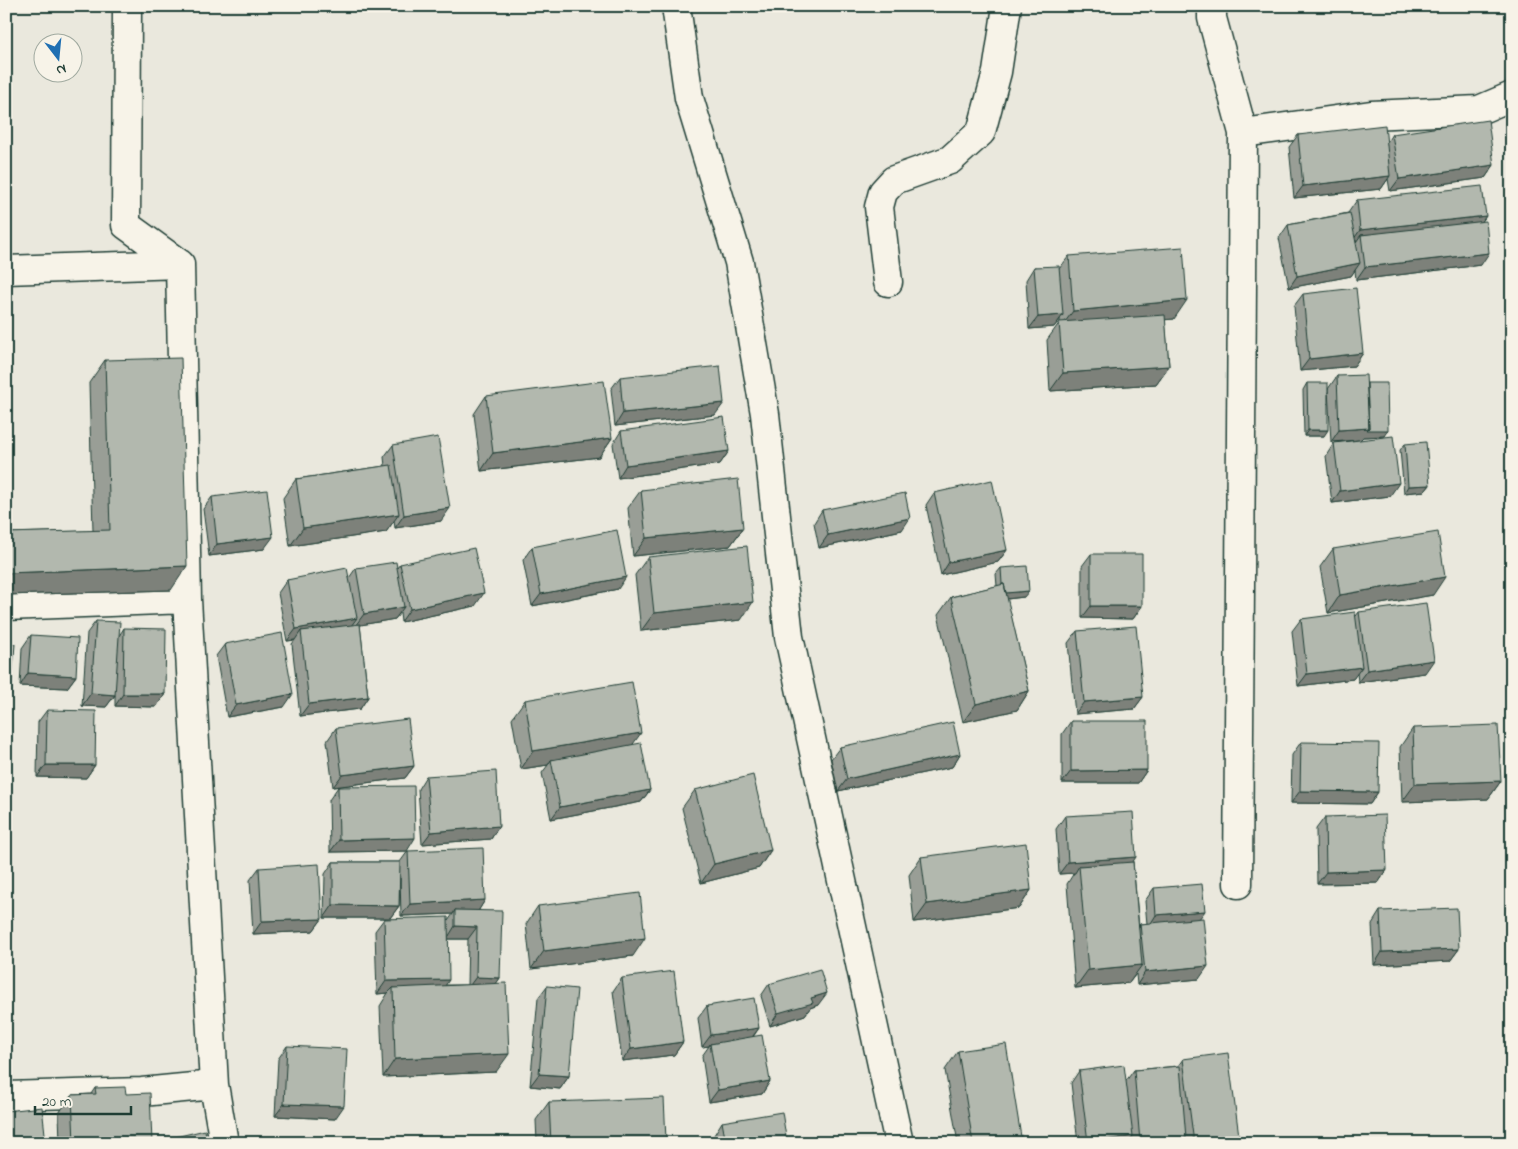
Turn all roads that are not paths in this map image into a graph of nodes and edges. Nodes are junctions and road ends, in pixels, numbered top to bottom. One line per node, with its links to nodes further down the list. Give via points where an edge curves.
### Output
1 (127, 6): 7 (street, via 126,225)
2 (676, 6): 16 (street, via 689,98 739,262 765,414 789,637)
3 (1007, 6): 9 (street, via 997,72 980,132 950,160 894,180 883,192 879,206)
4 (1212, 6): 6 (street, via 1212,18)
5 (1512, 96): 6 (street, via 1478,110 1371,116)
6 (1243, 134): 12 (street)
7 (180, 264): 8 (street); 10 (street)
8 (6, 270)
9 (888, 282)
10 (187, 599): 11 (street); 13 (street)
11 (6, 606)
12 (1238, 884)
13 (214, 1085): 14 (street, via 142,1092); 15 (street)
14 (6, 1096)
15 (224, 1143)
16 (898, 1143)

